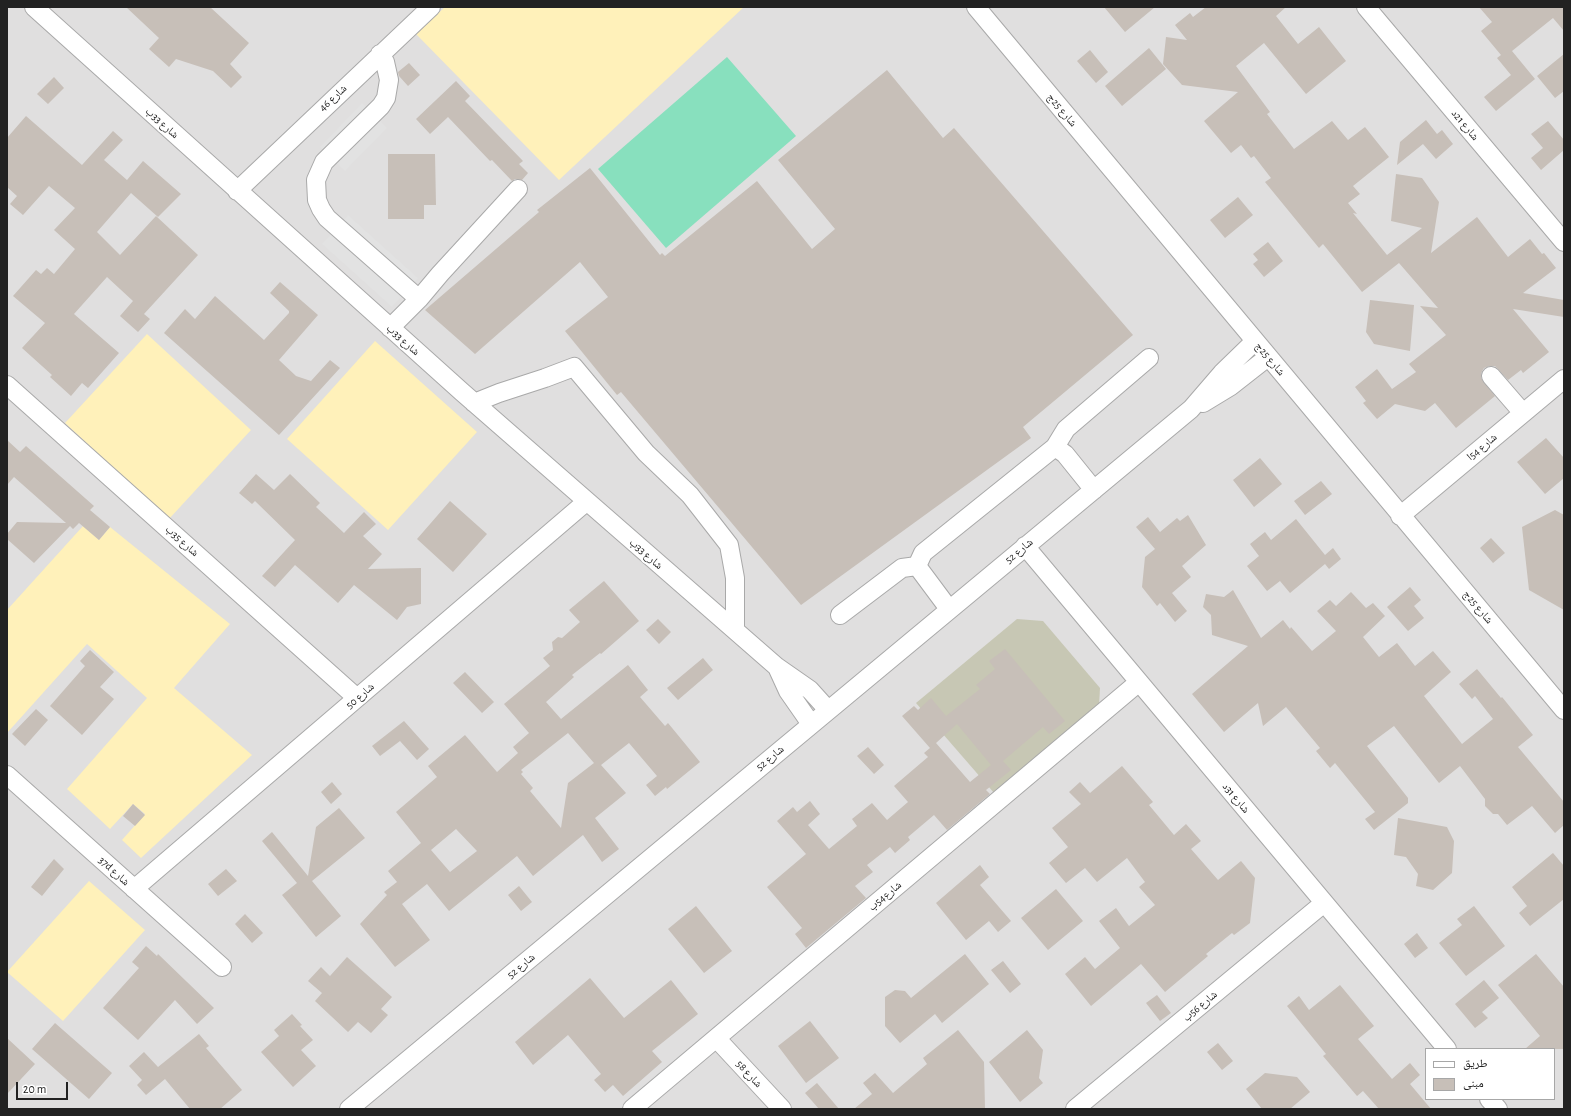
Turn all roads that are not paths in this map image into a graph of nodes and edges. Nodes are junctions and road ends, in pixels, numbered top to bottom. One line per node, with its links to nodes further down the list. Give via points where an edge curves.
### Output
1 (34, 7): 7 (street, شارع 33ب)
2 (431, 7): 5 (street, شارع 46)
3 (976, 7): 11 (street, شارع 25ج)
4 (1366, 7): 8 (street, شارع 21د)
5 (380, 54): 7 (street, شارع 46); 9 (street, via 387,66 389,80 386,98 324,162 316,180 317,200 327,218)
6 (518, 189): 9 (street)
7 (237, 191): 10 (street, شارع 33ب)
8 (1564, 242)
9 (419, 299): 10 (street)
10 (390, 328): 17 (street, شارع 33ب)
11 (1255, 341): 12 (street, شارع 25ج); 18 (street, شارع 52, via 1222,373)
12 (1268, 357): 18 (street, شارع 52, via 1232,386); 23 (street, شارع 25ج)
13 (1149, 358): 20 (street, via 1066,429)
14 (1491, 376): 19 (street)
15 (1564, 379): 19 (street, شارع 54ا)
16 (7, 385): 31 (street, شارع 35ب)
17 (474, 403): 22 (street, شارع 33ب); 28 (street, via 574,367 646,453 690,495 729,545 735,578)
18 (1191, 409): 21 (street, شارع 52)
19 (1523, 413): 23 (street, شارع 54ا)
20 (1055, 447): 21 (street, via 1065,454); 25 (street, via 923,553)
21 (1094, 490): 24 (street, شارع 52)
22 (586, 502): 28 (street, شارع 33ب); 31 (street, شارع 50)
23 (1400, 516): 33 (street, شارع 25ج)
24 (1025, 546): 26 (street, شارع 52); 30 (street, شارع 31د)
25 (917, 566): 26 (street); 27 (street, via 902,568)
26 (950, 609): 32 (street, شارع 52)
27 (840, 615)
28 (734, 630): 29 (street, شارع 33ب)
29 (777, 667): 32 (street, شارع 33ب, via 810,690); 34 (street, شارع 33ب, via 788,691)
30 (1139, 682): 37 (street, شارع 31د); 39 (street, شارع54ب)
31 (357, 698): 36 (street, شارع 50)
32 (828, 710): 34 (street, شارع 52)
33 (1564, 710)
34 (811, 724): 42 (street, شارع 52)
35 (7, 775): 36 (street, 37d شارع)
36 (134, 890): 38 (street, 37d شارع)
37 (1324, 902): 40 (street, شارع 31د); 45 (street, شارع 56ب)
38 (222, 967)
39 (716, 1038): 43 (street, شارع54ب); 44 (street, شارع 58)
40 (1446, 1048)
41 (1490, 1100): 46 (street)
42 (360, 1106)
43 (632, 1109)
44 (782, 1109)
45 (1075, 1109)
46 (1498, 1109)

